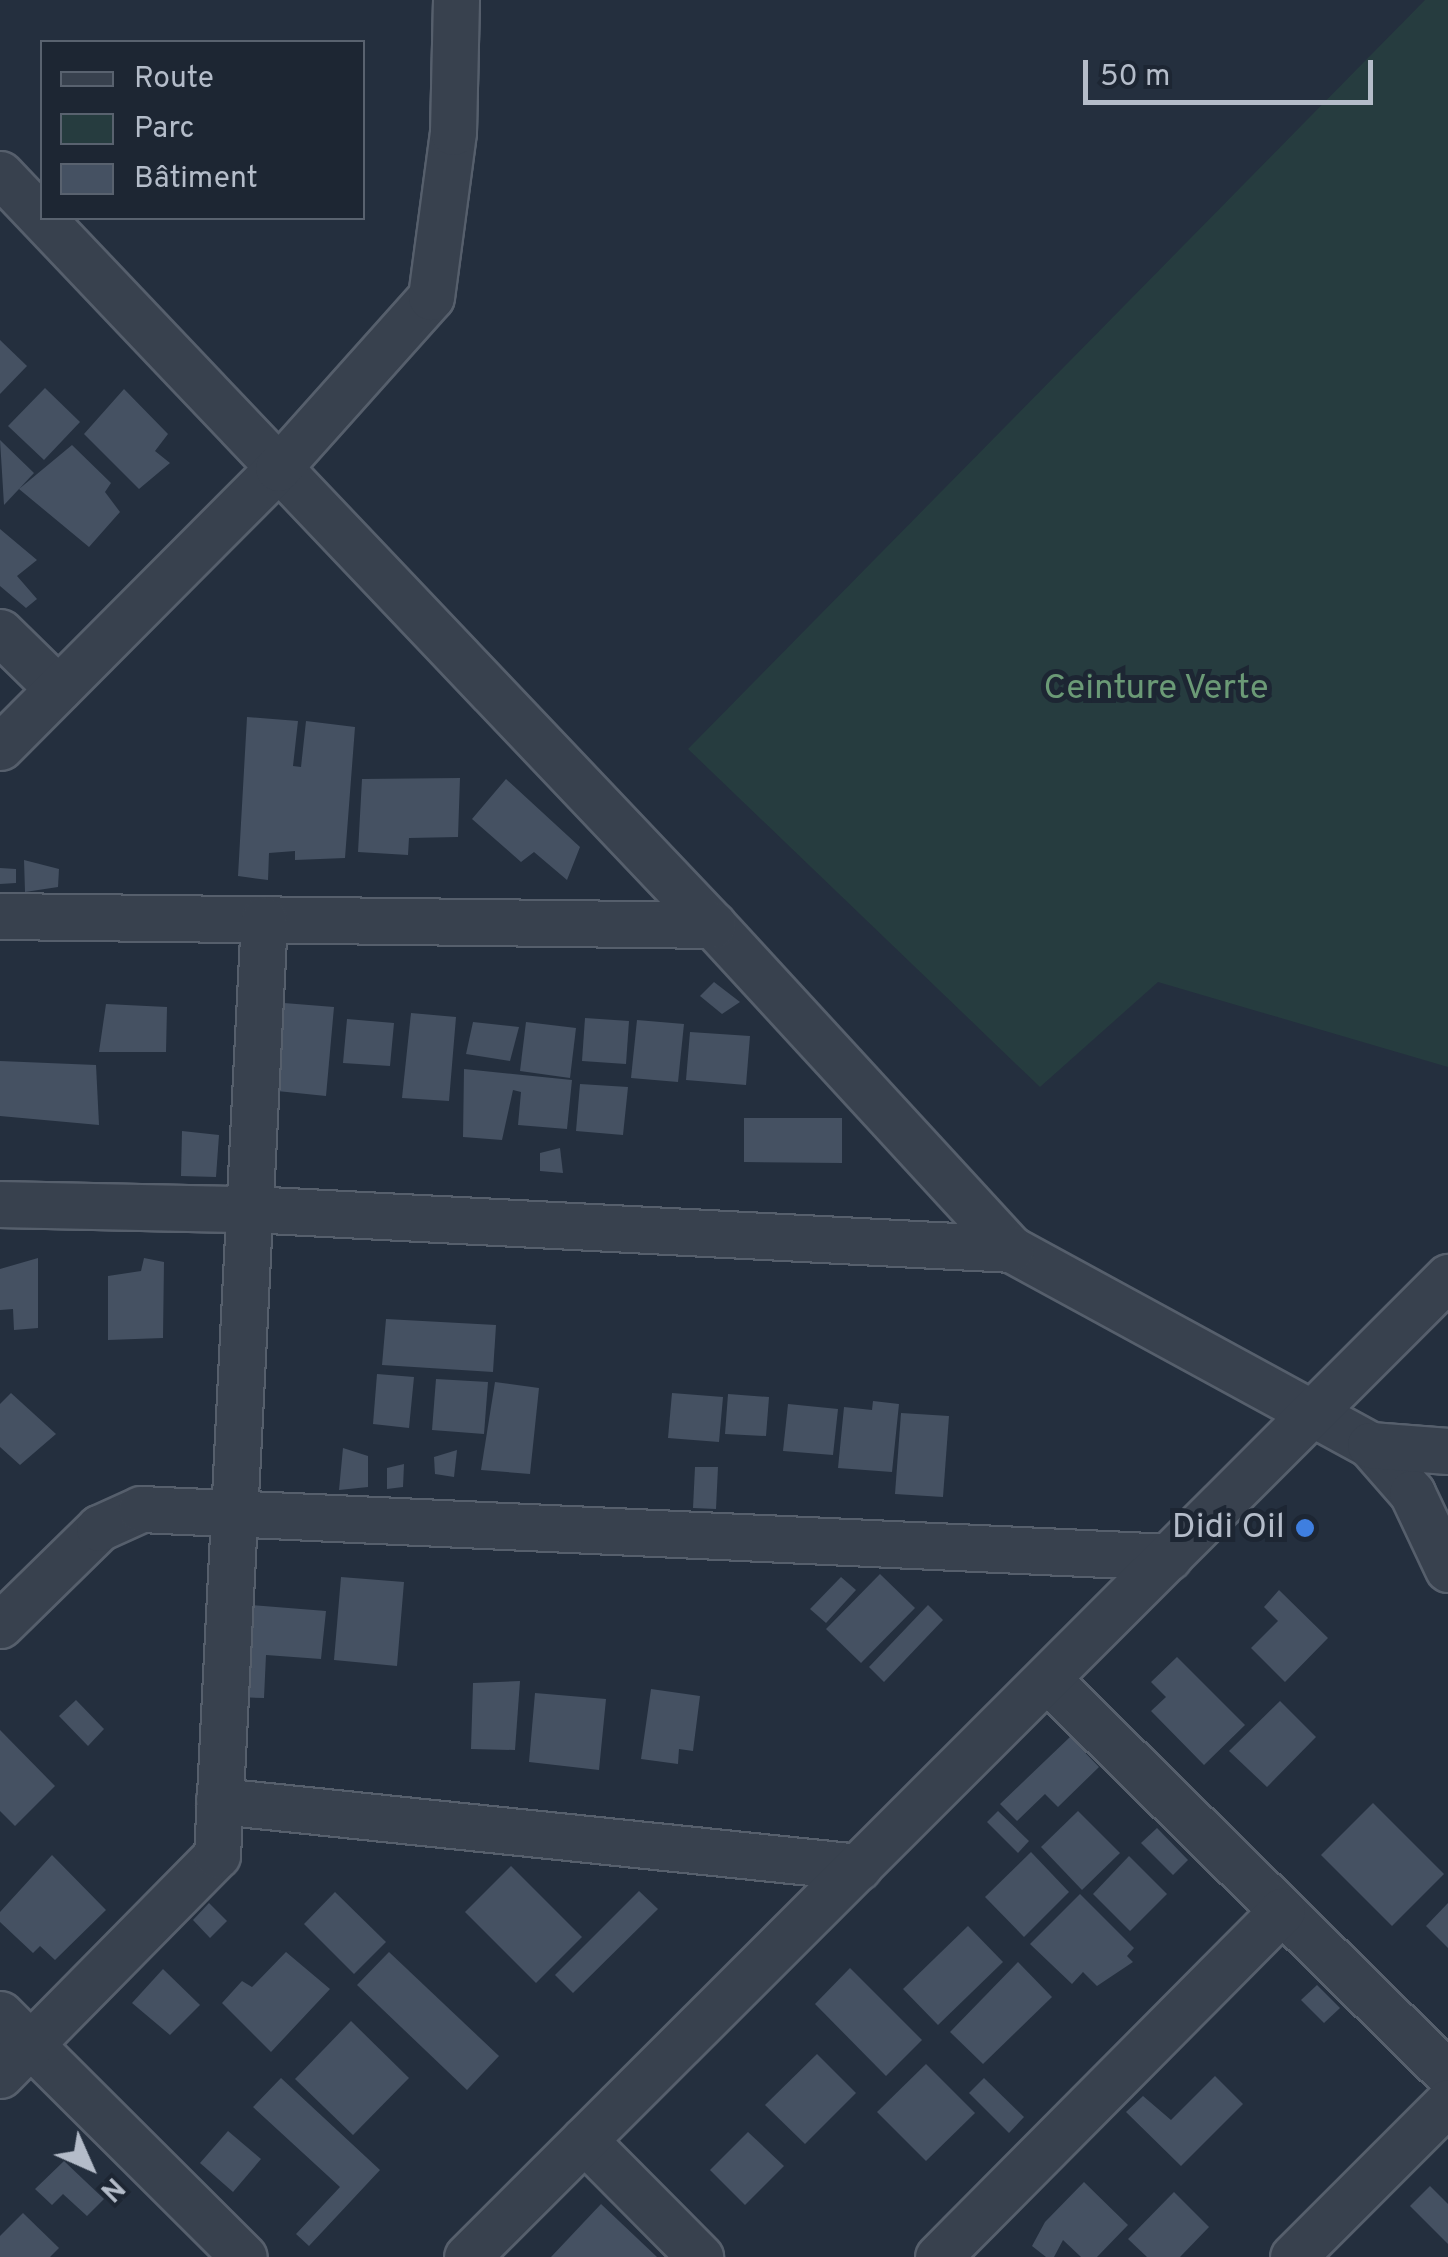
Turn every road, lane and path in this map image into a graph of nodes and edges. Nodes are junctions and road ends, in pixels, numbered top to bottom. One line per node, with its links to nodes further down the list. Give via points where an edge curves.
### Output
1 (456, 0): 5 (street, via 453,132 431,297)
2 (0, 174): 3 (street)
3 (40, 216)
4 (43, 220): 5 (street)
5 (278, 468): 7 (street); 11 (street)
6 (0, 632): 7 (street)
7 (58, 689): 8 (street)
8 (0, 748)
9 (0, 916): 10 (street)
10 (264, 919): 11 (street); 13 (street)
11 (713, 924): 14 (street)
12 (0, 1204): 13 (street)
13 (249, 1209): 14 (street); 20 (street)
14 (1011, 1249): 16 (street)
15 (1448, 1277): 16 (street)
16 (1314, 1410): 17 (street); 21 (street)
17 (1370, 1445): 18 (street); 19 (street)
18 (1448, 1451)
19 (1430, 1504): 22 (street)
20 (234, 1513): 21 (street); 23 (street, via 119,1514); 25 (street)
21 (1169, 1557): 24 (street)
22 (1448, 1569)
23 (3, 1617)
24 (1048, 1679): 26 (street); 27 (street)
25 (219, 1801): 26 (street); 28 (street, via 216,1855)
26 (859, 1866): 31 (street)
27 (1282, 1911): 29 (street); 35 (street)
28 (10, 2044): 32 (street)
29 (1448, 2074)
30 (1448, 2102): 36 (street)
31 (584, 2140): 33 (street); 34 (street)
32 (244, 2257)
33 (467, 2257)
34 (700, 2257)
35 (938, 2257)
36 (1293, 2257)

